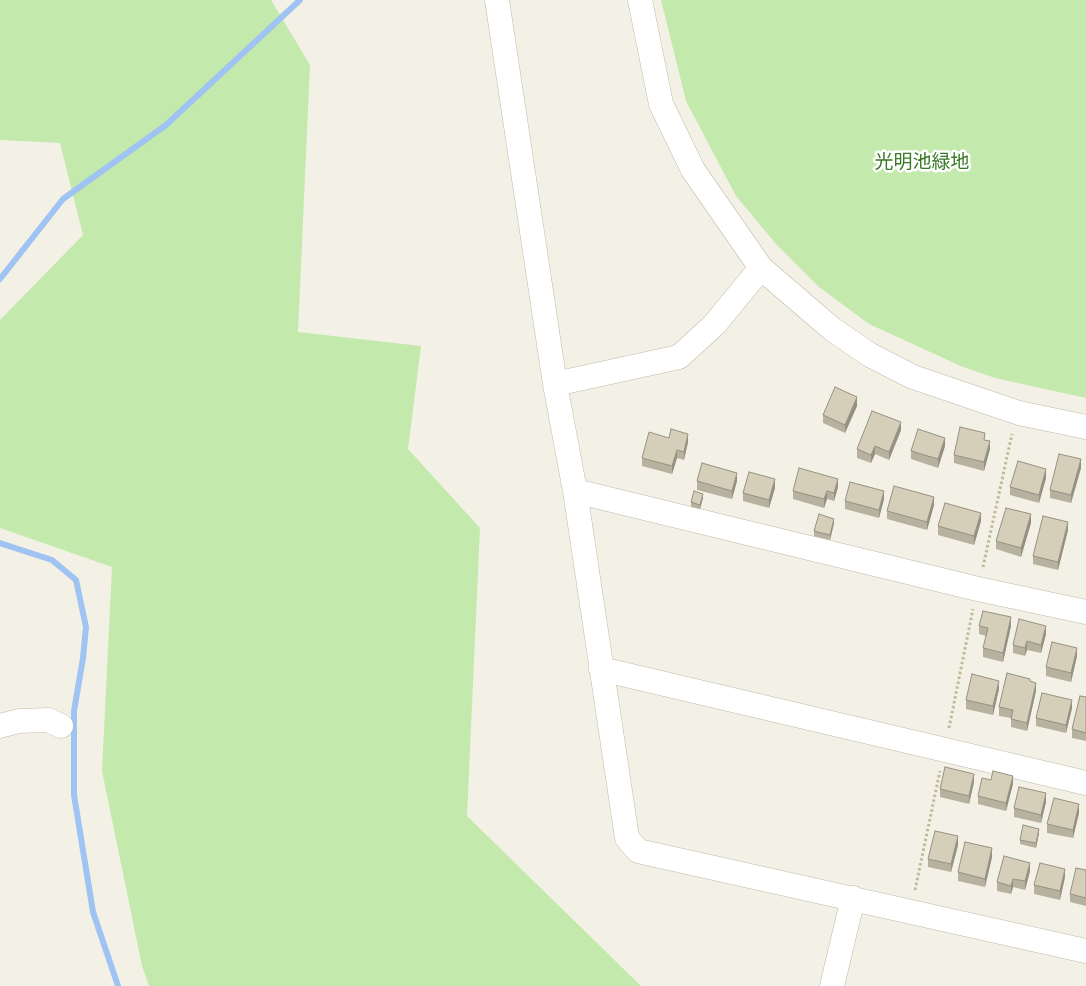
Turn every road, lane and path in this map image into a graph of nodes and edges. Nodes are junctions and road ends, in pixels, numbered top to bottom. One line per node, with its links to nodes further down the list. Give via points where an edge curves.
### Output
1 (498, 0): 4 (street)
2 (640, 0): 3 (street, via 661,104 693,170)
3 (761, 268): 4 (street, via 714,325 679,357); 5 (street, via 832,329 870,355 913,377 1019,412)
4 (555, 384): 7 (street)
5 (1086, 427)
6 (1013, 431): 8 (path)
7 (576, 491): 8 (street); 10 (street)
8 (978, 589): 9 (street); 13 (path)
9 (1086, 612)
10 (601, 669): 13 (street); 15 (street, via 627,838 638,852)
11 (0, 726): 12 (street, via 19,721 48,720)
12 (61, 726)
13 (944, 749): 14 (street); 16 (path)
14 (1086, 782)
15 (853, 898): 16 (street); 18 (street)
16 (910, 910): 17 (street)
17 (1086, 951)
18 (832, 986)

